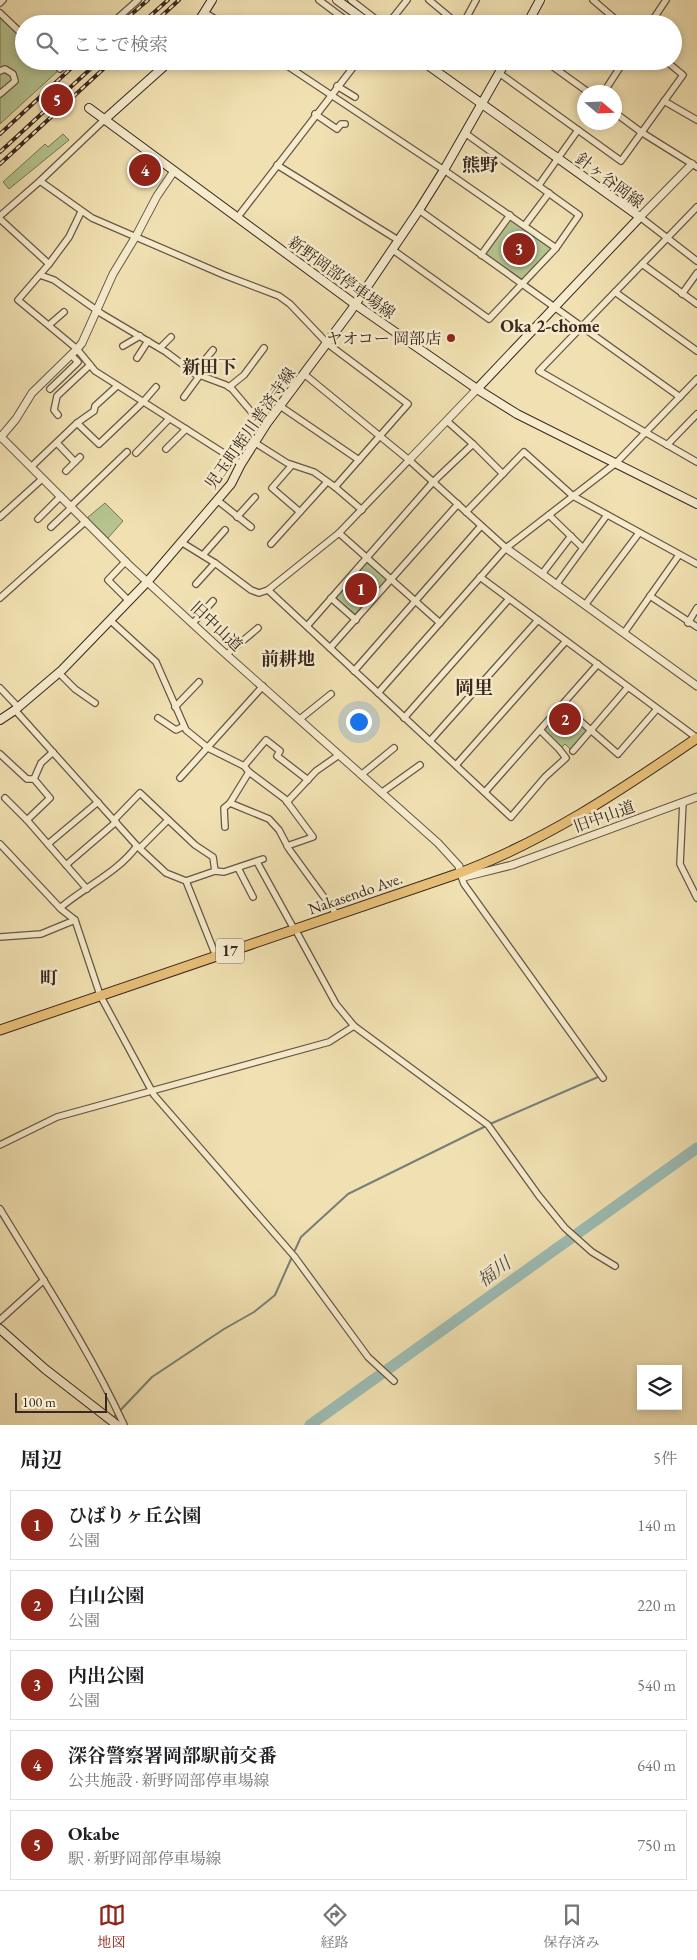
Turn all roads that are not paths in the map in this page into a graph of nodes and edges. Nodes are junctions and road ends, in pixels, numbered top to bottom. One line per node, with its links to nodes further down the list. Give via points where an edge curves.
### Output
1 (3, 0): 13 (street)
2 (138, 0): 16 (street)
3 (212, 0): 14 (main road)
4 (318, 0): 19 (street)
5 (337, 0): 20 (main road)
6 (351, 0): 21 (street)
7 (407, 0): 22 (street)
8 (429, 0): 23 (street)
9 (476, 0): 24 (street)
10 (540, 0): 25 (main road)
11 (593, 0): 26 (street)
12 (665, 0): 27 (street)
13 (0, 4)
14 (204, 12): 17 (main road); 18 (street)
15 (0, 13): 28 (street)
16 (121, 15)
17 (202, 15)
18 (209, 15)
19 (339, 15)
20 (358, 15)
21 (370, 15)
22 (395, 15)
23 (447, 15)
24 (468, 15)
25 (532, 15)
26 (610, 15)
27 (656, 15)
28 (15, 27)
29 (160, 70): 50 (main road)
30 (294, 70): 43 (street)
31 (350, 70): 41 (street)
32 (434, 70): 46 (main road, 針ヶ谷岡線)
33 (501, 70): 38 (main road, 児玉町蛭川普済寺線)
34 (557, 70): 39 (street)
35 (618, 70): 40 (street)
36 (677, 70): 45 (street, via 683,75)
37 (0, 71): 42 (street, via 5,69 13,74 15,81)
38 (499, 73): 46 (main road, 児玉町蛭川普済寺線); 53 (street)
39 (578, 85)
40 (609, 85)
41 (337, 86): 43 (street); 44 (street)
42 (0, 94)
43 (331, 94): 48 (street); 60 (street)
44 (355, 97)
45 (664, 101): 51 (street); 55 (street)
46 (482, 105): 56 (main road, 児玉町蛭川普済寺線); 57 (main road, 針ヶ谷岡線)
47 (89, 108): 50 (main road, 新野岡部停車場線)
48 (315, 114): 52 (street, via 337,129); 58 (street)
49 (622, 118): 55 (street)
50 (104, 120): 61 (main road, 新野岡部停車場線); 62 (street)
51 (697, 120)
52 (345, 124)
53 (577, 129)
54 (578, 130): 55 (street, via 621,161); 57 (street)
55 (641, 132): 59 (street)
56 (465, 133): 60 (main road, 児玉町蛭川普済寺線); 63 (street)
57 (558, 159): 63 (street); 69 (main road, 針ヶ谷岡線)
58 (277, 164): 71 (street); 75 (street)
59 (694, 166): 69 (street)
60 (444, 170): 66 (main road, 児玉町蛭川普済寺線); 68 (street)
61 (174, 171): 71 (main road, 新野岡部停車場線); 73 (street)
62 (40, 181): 67 (street); 70 (street)
63 (539, 185): 64 (street)
64 (548, 193): 72 (street); 76 (street, via 580,215)
65 (696, 209): 74 (street)
66 (419, 210): 75 (main road, 児玉町蛭川普済寺線); 78 (street)
67 (81, 212): 73 (street); 80 (street, via 69,237)
68 (510, 215): 72 (street); 78 (street)
69 (640, 217): 74 (street); 89 (main road, 針ヶ谷岡線)
70 (0, 218): 80 (street)
71 (237, 218): 88 (main road, 新野岡部停車場線)
72 (525, 225): 76 (street)
73 (136, 236): 90 (street); 97 (street, via 279,296)
74 (666, 239): 79 (street); 81 (street)
75 (398, 240): 77 (main road, 児玉町蛭川普済寺線)
76 (556, 248): 84 (street)
77 (393, 250): 84 (street, via 488,319); 88 (main road, 児玉町蛭川普済寺線)
78 (481, 255): 84 (street)
79 (697, 261)
80 (49, 264): 83 (street)
81 (642, 264): 85 (street); 86 (street)
82 (697, 273): 86 (street)
83 (40, 274): 90 (street, via 54,280); 92 (street, via 18,300)
84 (522, 285): 89 (street)
85 (615, 292): 93 (street); 103 (street)
86 (682, 294): 87 (street)
87 (697, 304)
88 (356, 305): 97 (main road, 児玉町蛭川普済寺線); 114 (main road, 新野岡部停車場線)
89 (554, 308): 93 (street); 114 (main road, 針ヶ谷岡線)
90 (96, 310): 94 (street); 101 (street)
91 (64, 312): 92 (street)
92 (50, 325): 101 (street)
93 (581, 327): 116 (street); 126 (street, via 539,371)
94 (140, 336): 96 (street); 98 (street)
95 (171, 337): 99 (street)
96 (148, 341): 99 (street); 105 (street)
97 (328, 344): 108 (main road, 児玉町蛭川普済寺線); 127 (street, via 408,404)
98 (123, 346)
99 (160, 348): 107 (street)
100 (264, 348): 112 (street, via 244,375)
101 (77, 349): 104 (street); 106 (street)
102 (213, 350): 107 (street)
103 (697, 351)
104 (71, 356): 113 (street, via 78,362); 128 (street, via 32,393 16,420)
105 (138, 358)
106 (90, 365): 110 (street); 119 (street, via 57,396 54,410)
107 (197, 374): 112 (street); 115 (street)
108 (304, 374): 118 (main road, 児玉町蛭川普済寺線); 127 (street)
109 (697, 379): 116 (street)
110 (117, 386): 117 (street); 123 (street)
111 (156, 386): 117 (street)
112 (229, 387): 124 (street, via 254,415)
113 (50, 389)
114 (477, 389): 122 (street); 139 (main road, 新野岡部停車場線, via 517,414)
115 (184, 397)
116 (680, 397): 126 (street)
117 (143, 402): 121 (street); 123 (street, via 99,444)
118 (280, 406): 124 (main road, 児玉町蛭川普済寺線); 136 (street)
119 (58, 414)
120 (697, 414): 132 (street)
121 (169, 419): 125 (street); 135 (street)
122 (447, 421): 131 (street); 137 (street)
123 (78, 423): 130 (street)
124 (267, 423): 129 (main road, 児玉町蛭川普済寺線)
125 (186, 429): 133 (street); 140 (street)
126 (646, 433): 132 (street); 139 (street)
127 (381, 436): 136 (street); 137 (street)
128 (0, 437): 142 (street, 旧中山道)
129 (254, 442): 140 (main road, 児玉町蛭川普済寺線); 141 (street)
130 (57, 443): 142 (street); 143 (street, via 77,459)
131 (473, 444): 144 (street); 147 (street)
132 (667, 445): 138 (street)
133 (166, 449)
134 (127, 452): 155 (street)
135 (136, 453)
136 (359, 460): 148 (street)
137 (409, 460): 147 (street); 156 (street)
138 (697, 462)
139 (616, 463): 150 (street); 154 (main road, 新野岡部停車場線)
140 (241, 464): 152 (main road, 児玉町蛭川普済寺線)
141 (292, 465): 146 (street, via 314,472); 157 (street, via 272,488)
142 (31, 467): 145 (street, 旧中山道)
143 (66, 471)
144 (503, 474): 150 (street, via 524,452); 158 (street)
145 (42, 478): 149 (street, 旧中山道); 161 (street)
146 (328, 482): 148 (street); 157 (street)
147 (433, 482): 153 (street); 178 (street)
148 (335, 487): 156 (street)
149 (61, 496): 155 (street, 旧中山道); 163 (street)
150 (573, 496): 159 (street); 160 (street)
151 (255, 497): 162 (street)
152 (217, 500): 162 (street); 172 (main road, 児玉町蛭川普済寺線)
153 (458, 504): 158 (street); 185 (street)
154 (697, 504)
155 (72, 506): 164 (street, 旧中山道); 167 (street)
156 (362, 510): 170 (street)
157 (300, 512): 173 (street)
158 (466, 512): 165 (street)
159 (549, 515): 171 (street); 174 (street)
160 (607, 515): 169 (street); 175 (street)
161 (0, 517)
162 (237, 517): 166 (street)
163 (38, 519)
164 (86, 521): 179 (street, 旧中山道); 190 (street)
165 (481, 526): 174 (street); 195 (street)
166 (251, 527)
167 (51, 528)
168 (225, 530): 176 (street)
169 (639, 533): 177 (street); 196 (street)
170 (339, 534): 178 (street); 188 (street)
171 (571, 536): 175 (street); 182 (street)
172 (181, 542): 176 (street); 184 (main road, 児玉町蛭川普済寺線)
173 (271, 544)
174 (506, 548): 182 (street); 183 (street)
175 (583, 548): 187 (street)
176 (203, 555): 180 (street)
177 (680, 555): 181 (street); 189 (street)
178 (366, 558): 185 (street); 191 (street)
179 (126, 561): 184 (street, 旧中山道); 193 (street, via 108,580)
180 (215, 563): 186 (street); 188 (street, via 251,590 259,593)
181 (697, 564)
182 (542, 574): 187 (street)
183 (480, 577): 192 (street); 201 (street)
184 (148, 580): 193 (main road, 児玉町蛭川普済寺線); 203 (street, 旧中山道)
185 (391, 580): 195 (street); 199 (street)
186 (196, 584)
187 (556, 585): 196 (street)
188 (268, 590): 204 (street)
189 (650, 596): 202 (street); 207 (street)
190 (0, 598)
191 (331, 598): 199 (street); 204 (street)
192 (509, 599): 200 (street); 227 (street)
193 (129, 601): 198 (main road, 児玉町蛭川普済寺線)
194 (212, 601): 203 (street)
195 (415, 601): 201 (street); 212 (street)
196 (585, 605): 207 (street)
197 (697, 608): 202 (street)
198 (110, 620): 213 (main road, 児玉町蛭川普済寺線); 223 (street, via 156,662)
199 (356, 620): 209 (street)
200 (538, 620): 208 (street); 234 (street)
201 (440, 623): 219 (street)
202 (688, 623): 205 (street)
203 (194, 624): 210 (street, 旧中山道)
204 (307, 626): 209 (street)
205 (697, 627)
206 (258, 628): 210 (street)
207 (624, 633): 215 (street)
208 (566, 641): 211 (street); 242 (street)
209 (330, 648): 212 (street)
210 (227, 654): 216 (street, 旧中山道)
211 (598, 664): 217 (street); 222 (street)
212 (354, 671): 219 (street)
213 (59, 673): 221 (street); 224 (main road, 児玉町蛭川普済寺線)
214 (200, 682): 223 (street)
215 (696, 684)
216 (263, 686): 228 (street, 旧中山道); 235 (street)
217 (628, 687): 225 (street); 232 (street)
218 (0, 688): 224 (street)
219 (378, 693): 227 (street)
220 (331, 694): 228 (street)
221 (95, 703)
222 (562, 705): 231 (street); 232 (street)
223 (175, 707): 230 (street)
224 (17, 709): 229 (main road, 児玉町蛭川普済寺線); 238 (street)
225 (657, 709): 232 (street, via 618,754); 233 (street)
226 (158, 718): 230 (street, via 176,730)
227 (404, 718): 234 (street)
228 (300, 719): 240 (street, 旧中山道)
229 (0, 720)
230 (184, 726): 235 (street)
231 (540, 730): 249 (street); 249 (street, via 566,758 511,817)
232 (591, 731): 237 (street)
233 (697, 738): 265 (highway, Nakasendo Ave. / 17, via 615,794)
234 (430, 741): 242 (street)
235 (208, 748): 243 (street); 246 (street)
236 (394, 748): 245 (street)
237 (573, 751)
238 (53, 752): 247 (street, via 41,763); 253 (street)
239 (0, 754): 247 (street, via 27,779)
240 (339, 755): 245 (street, 旧中山道); 248 (street)
241 (420, 765): 250 (street)
242 (456, 765): 249 (street)
243 (244, 766): 244 (street); 248 (street, via 266,740 280,751 277,756)
244 (249, 772): 254 (street); 255 (street)
245 (361, 775): 250 (street, 旧中山道)
246 (180, 778)
247 (34, 780): 257 (street, via 50,798)
248 (308, 780): 255 (street)
249 (485, 792)
250 (381, 793): 271 (street, 旧中山道, via 438,843 459,866)
251 (697, 797): 256 (street, 旧中山道)
252 (5, 798): 257 (street)
253 (98, 802): 259 (street); 262 (street)
254 (230, 802): 260 (street, via 224,808); 263 (street, via 270,819)
255 (287, 802): 263 (street, via 313,837)
256 (683, 802): 267 (street, 旧中山道); 275 (street, via 680,864)
257 (27, 820): 262 (street)
258 (168, 820): 259 (street, via 140,793); 264 (street); 270 (street, via 213,857)
259 (115, 821): 264 (street); 268 (street)
260 (225, 827)
261 (0, 844): 276 (street)
262 (48, 844): 268 (street)
263 (288, 846): 277 (street)
264 (139, 847): 272 (street, via 166,872); 273 (street)
265 (514, 849): 266 (highway, Nakasendo Ave. / 17); 267 (street)
266 (504, 854): 267 (street, via 511,861); 271 (highway, Nakasendo Ave. / 17)
267 (522, 860): 271 (street, 旧中山道, via 467,877)
268 (66, 865): 273 (street)
269 (238, 868): 270 (street); 274 (street); 279 (street, via 260,861)
270 (215, 871): 272 (street)
271 (460, 873): 277 (highway, Nakasendo Ave. / 17); 285 (street, via 464,884)
272 (186, 881): 281 (street)
273 (88, 889): 276 (street)
274 (253, 897)
275 (697, 898)
276 (60, 908): 278 (street)
277 (337, 915): 279 (highway, Nakasendo Ave. / 17)
278 (75, 920): 280 (street, via 41,934); 282 (street)
279 (294, 929): 281 (highway, Nakasendo Ave. / 17); 283 (street, via 336,1004)
280 (0, 937)
281 (216, 956): 282 (highway, Nakasendo Ave. / 17)
282 (100, 994): 284 (highway, Nakasendo Ave. / 17); 286 (street)
283 (354, 1026): 286 (street, via 330,1042); 289 (street, via 488,1124 565,1228 592,1252)
284 (0, 1030)
285 (603, 1078)
286 (152, 1092): 287 (street, via 56,1117); 293 (street, via 294,1256 368,1357)
287 (1, 1142)
288 (0, 1209): 290 (street)
289 (615, 1266)
290 (44, 1280): 291 (street); 295 (street, via 80,1340)
291 (0, 1320)
292 (0, 1330): 294 (main road, via 45,1370)
293 (393, 1381)
294 (117, 1425)
295 (124, 1425)

